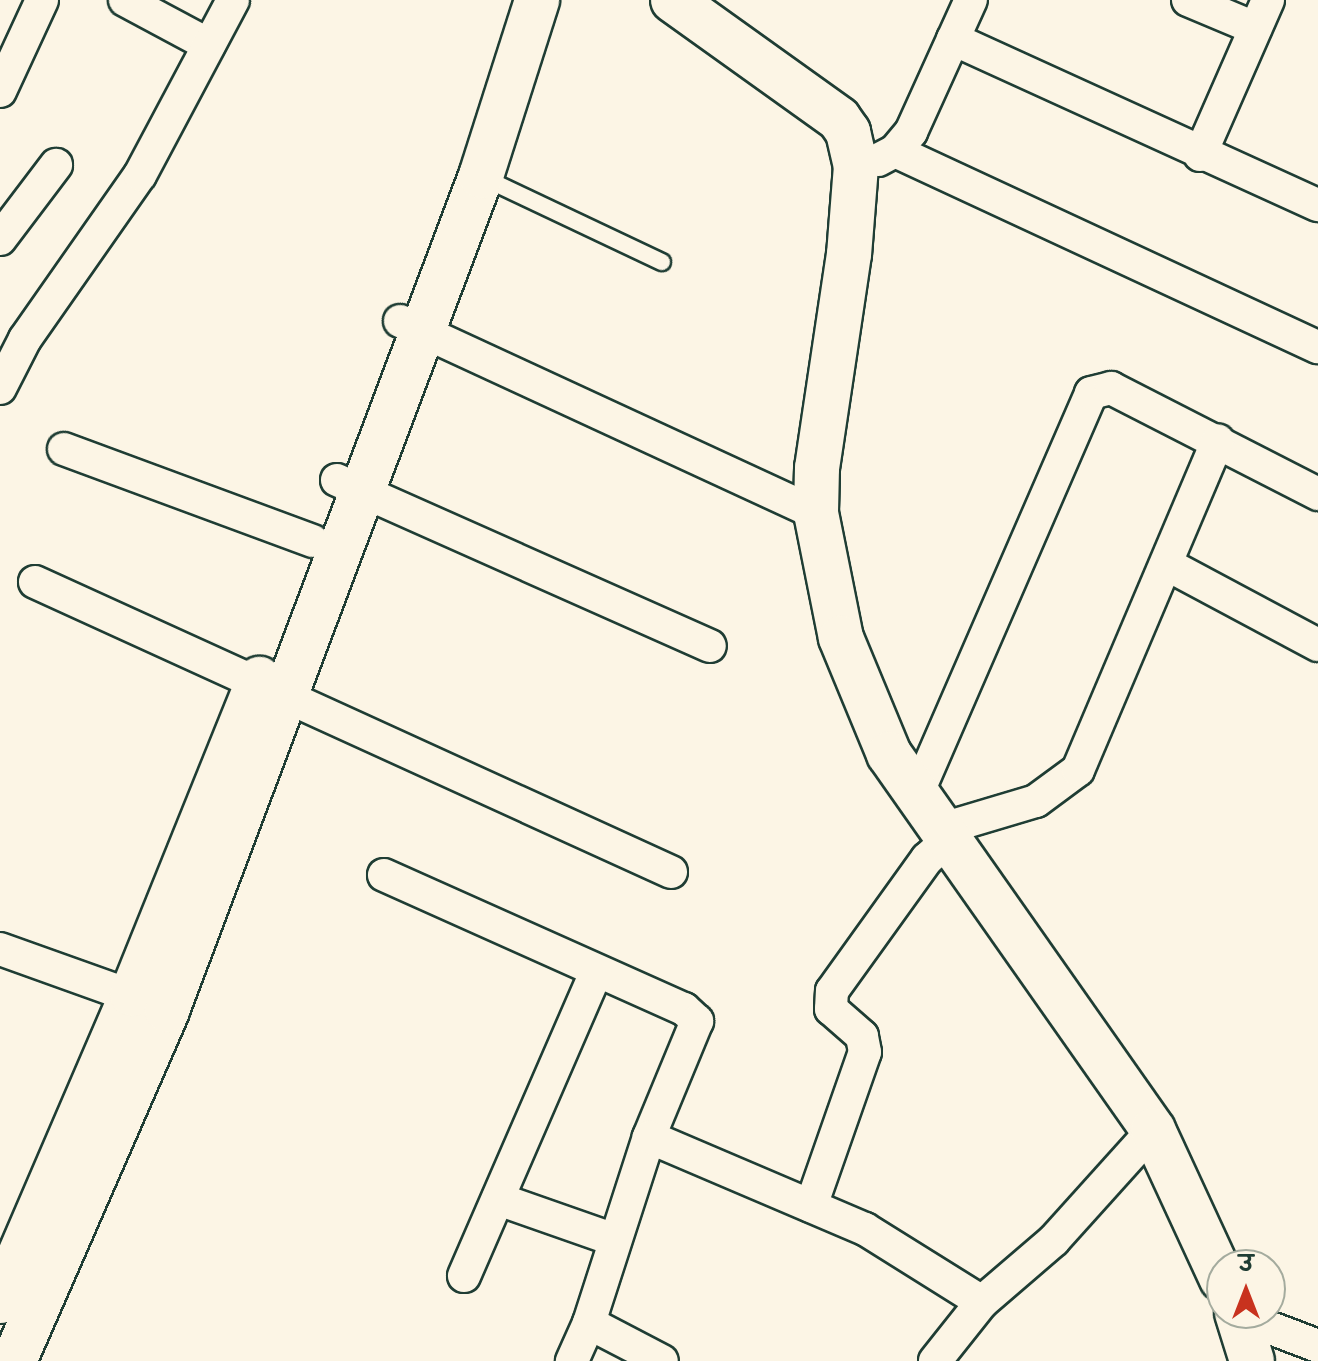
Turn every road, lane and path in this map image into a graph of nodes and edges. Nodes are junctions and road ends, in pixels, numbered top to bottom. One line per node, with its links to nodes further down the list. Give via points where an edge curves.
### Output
1 (42, 0): 12 (street)
2 (125, 0): 11 (street)
3 (233, 0): 11 (street)
4 (515, 0): 20 (street)
5 (537, 0): 16 (street)
6 (673, 0): 14 (street, via 839,119)
7 (971, 0): 10 (street)
8 (1188, 0): 9 (street)
9 (1261, 14): 13 (street)
10 (953, 39): 13 (street); 14 (street, via 911,132)
11 (209, 45): 22 (street, via 140,175 25,339)
12 (0, 91)
13 (1200, 155): 17 (street)
14 (876, 158): 21 (street); 27 (street)
15 (56, 165): 18 (street)
16 (481, 176): 19 (lane); 20 (street)
17 (1318, 205)
18 (0, 239)
19 (662, 262)
20 (411, 327): 25 (street); 27 (street)
21 (1318, 347)
22 (0, 388)
23 (1218, 440): 26 (street); 29 (street); 34 (street, via 1111,388 1091,393)
24 (64, 449): 28 (street)
25 (349, 486): 28 (street); 32 (street); 33 (street)
26 (1318, 494)
27 (816, 513): 34 (street, via 841,638 889,754)
28 (313, 541): 33 (street)
29 (1168, 565): 31 (street); 35 (street, via 1078,770 1036,801)
30 (35, 582): 33 (street)
31 (1318, 645)
32 (710, 646)
33 (270, 692): 36 (street); 40 (street)
34 (917, 794): 35 (street)
35 (946, 833): 41 (street); 44 (street, via 832,991 831,1009 862,1036 865,1052)
36 (671, 872)
37 (384, 875): 39 (street)
38 (0, 949): 40 (street)
39 (596, 972): 42 (street, via 684,1009 697,1021); 43 (street)
40 (149, 1002): 48 (street); 54 (street)
41 (1153, 1130): 46 (street); 49 (street, via 1054,1240)
42 (649, 1137): 44 (street); 45 (street)
43 (498, 1199): 45 (street); 47 (street)
44 (811, 1206): 49 (street, via 865,1229)
45 (615, 1240): 50 (street)
46 (1208, 1249)
47 (464, 1276)
48 (0, 1301)
49 (982, 1302): 57 (street)
50 (589, 1323): 55 (street); 56 (street)
51 (1242, 1329): 58 (street)
52 (1285, 1329): 53 (street)
53 (1318, 1346)
54 (14, 1361)
55 (572, 1361)
56 (662, 1361)
57 (935, 1361)
58 (1252, 1361)

